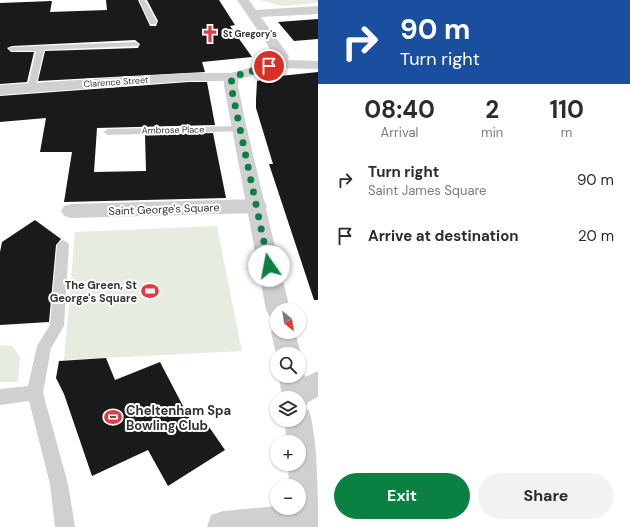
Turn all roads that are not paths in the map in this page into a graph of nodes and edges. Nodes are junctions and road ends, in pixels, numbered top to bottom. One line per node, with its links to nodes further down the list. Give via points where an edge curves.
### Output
1 (142, 0): 5 (lane)
2 (243, 0): 4 (street)
3 (318, 10): 4 (street)
4 (254, 14): 9 (street, via 282,56)
5 (153, 22)
6 (134, 44): 7 (lane)
7 (41, 48): 8 (lane); 12 (lane)
8 (12, 49)
9 (281, 64): 10 (street, Clarence Street); 11 (street, Clarence Street)
10 (318, 66)
11 (232, 77): 12 (street, Clarence Street, via 189,77); 14 (street, via 231,86)
12 (31, 89): 13 (street, Clarence Street)
13 (0, 90)
14 (239, 129): 15 (lane, Ambrose Place); 16 (street)
15 (108, 132)
16 (257, 206): 17 (street, Saint George's Square); 19 (street)
17 (70, 211)
18 (63, 245): 20 (lane, via 57,326 44,346)
19 (277, 303)
20 (35, 393): 21 (lane); 24 (lane, via 59,484)
21 (0, 397)
22 (303, 427): 23 (street)
23 (312, 523): 25 (street)
24 (65, 527)
25 (223, 527)

